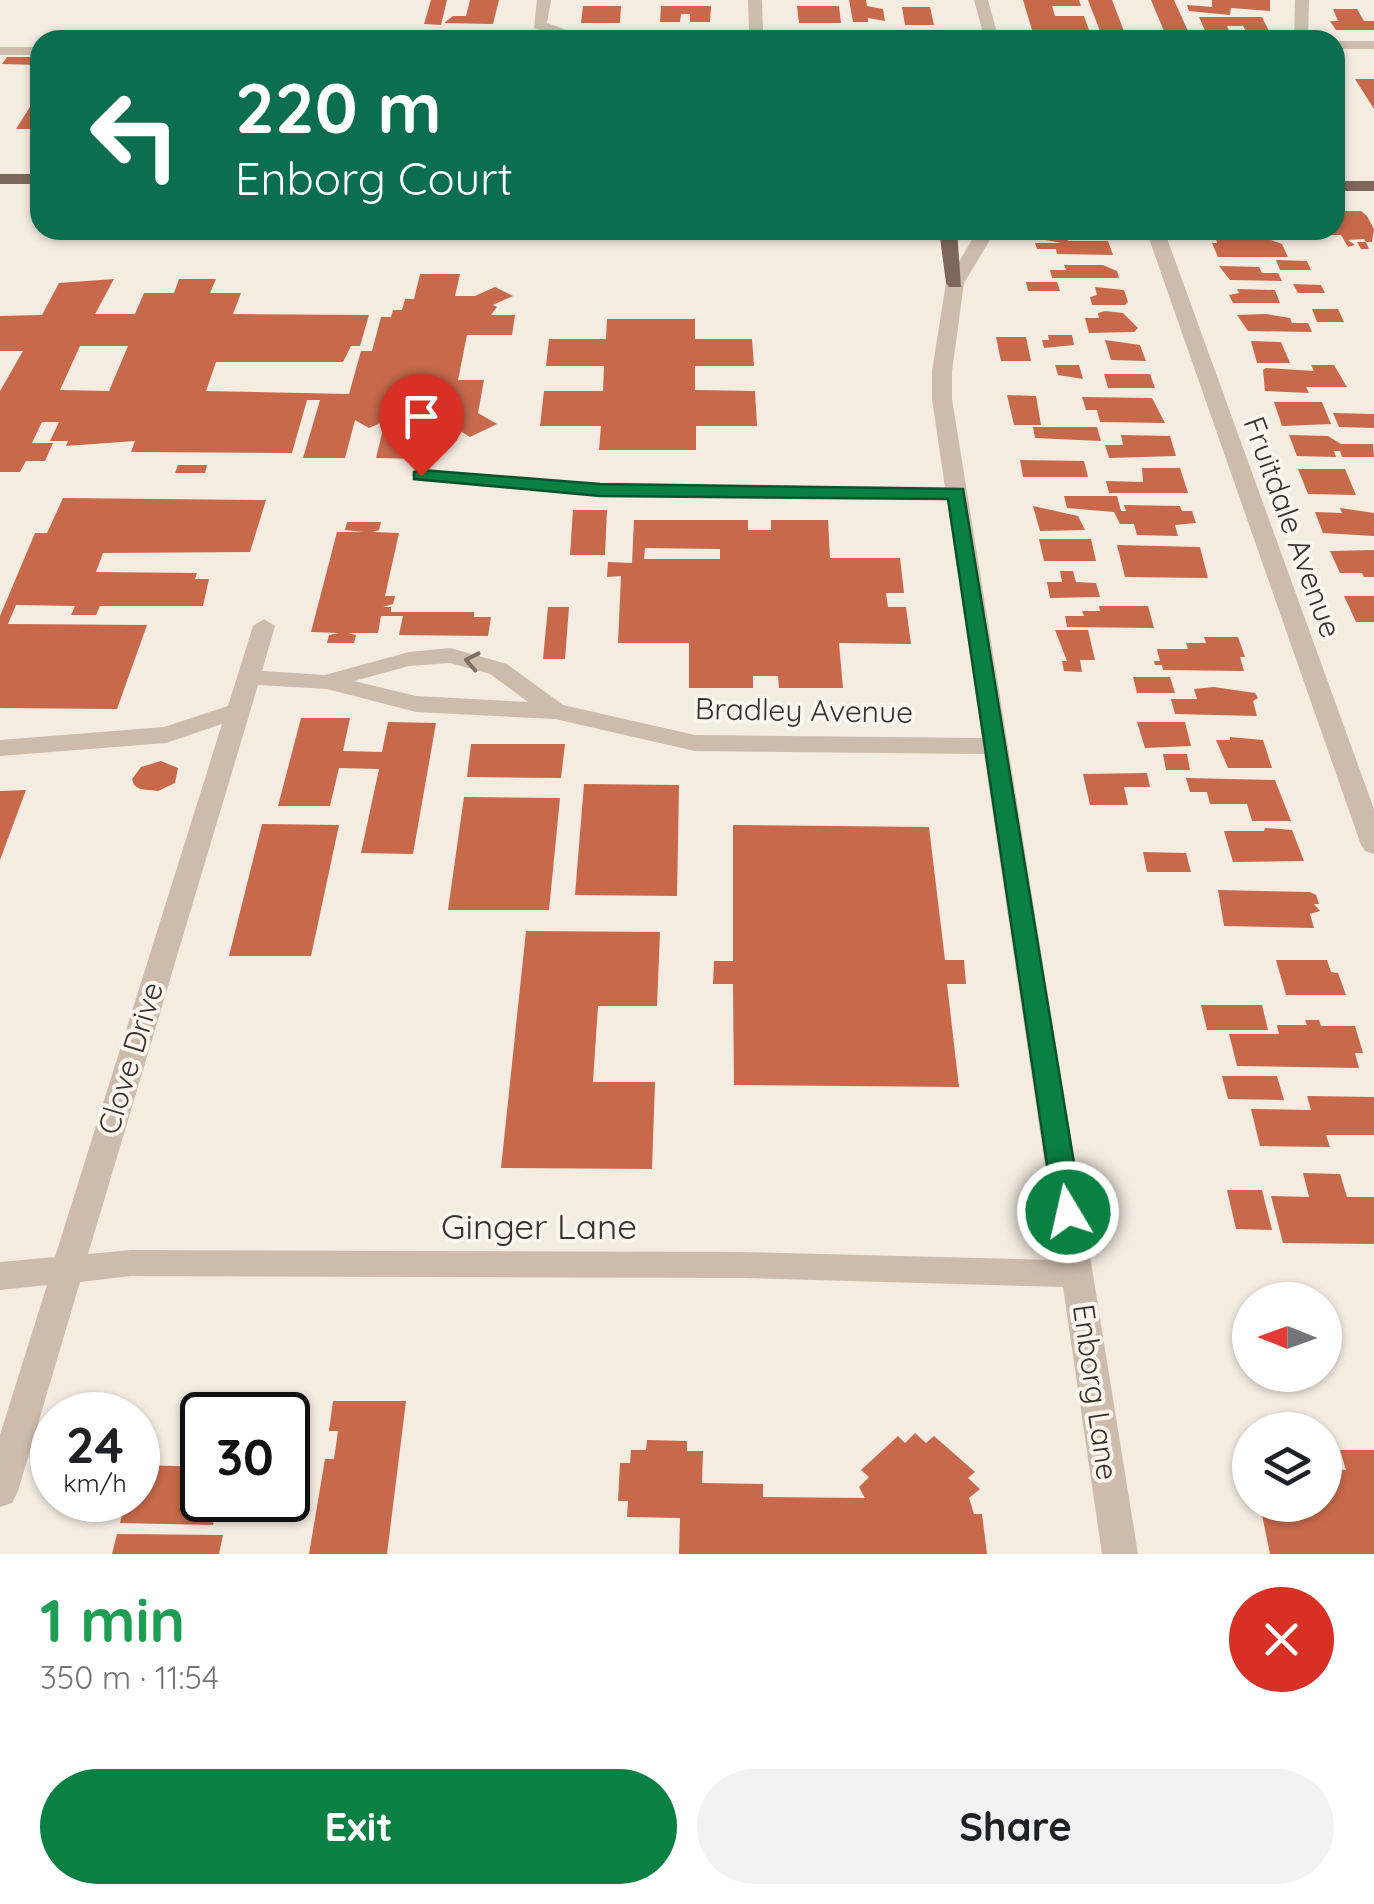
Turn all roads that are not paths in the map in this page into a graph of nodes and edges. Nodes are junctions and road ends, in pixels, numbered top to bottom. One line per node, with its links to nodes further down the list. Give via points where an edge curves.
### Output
1 (544, 0): 5 (street, via 540,25)
2 (755, 0): 6 (street)
3 (981, 0): 7 (street)
4 (1302, 0): 8 (street)
5 (553, 30)
6 (756, 30)
7 (989, 30)
8 (1301, 30)
9 (0, 42): 10 (street)
10 (30, 42)
11 (1345, 45): 12 (street)
12 (1374, 46)
13 (0, 51): 14 (street)
14 (30, 51)
15 (0, 179): 16 (main road)
16 (30, 179)
17 (1345, 186): 18 (main road)
18 (1374, 186)
19 (949, 240): 22 (main road)
20 (982, 240): 22 (street, Enborg Lane)
21 (1159, 240): 32 (street, Fruitdale Avenue)
22 (955, 283): 24 (street, Enborg Lane, via 942,399)
23 (421, 476): 24 (street, via 600,490)
24 (957, 493): 30 (street, Enborg Lane)
25 (264, 626): 26 (street, Clove Drive)
26 (247, 677): 27 (street, Bradley Avenue); 28 (street, Clove Drive)
27 (327, 682): 29 (street, Bradley Avenue, via 416,704); 29 (street, Bradley Avenue, one-way to 27, via 490,664 454,657 417,656)
28 (236, 711): 31 (street, via 166,735); 33 (street, Clove Drive)
29 (554, 711): 30 (street, Bradley Avenue, via 695,743)
30 (995, 746): 34 (street, Enborg Lane)
31 (0, 748)
32 (1374, 844)
33 (66, 1269): 34 (street, Ginger Lane, via 131,1263 743,1265); 35 (street, Ginger Lane); 36 (street, Clove Drive)
34 (1079, 1274): 37 (street, Enborg Lane)
35 (0, 1276)
36 (0, 1491)
37 (1120, 1554)

